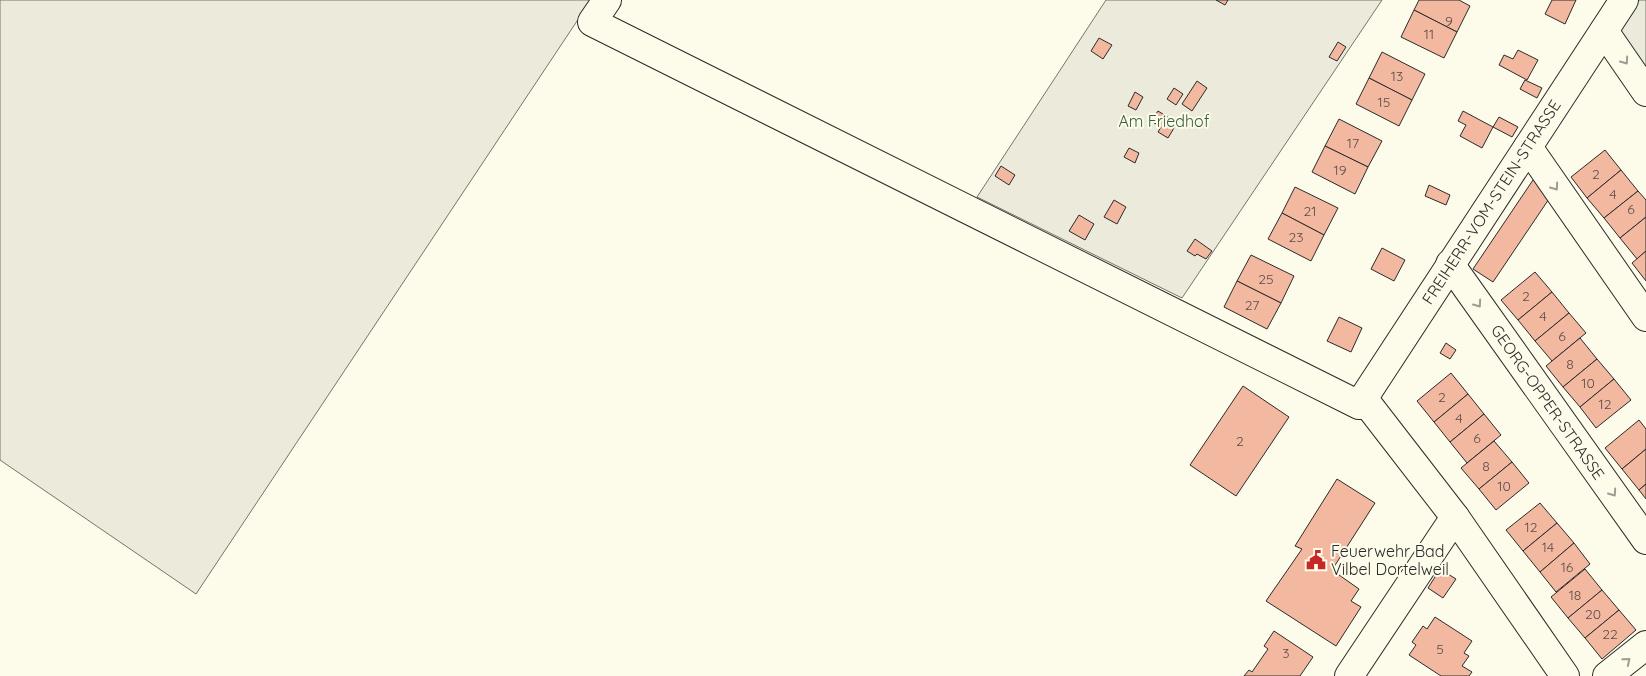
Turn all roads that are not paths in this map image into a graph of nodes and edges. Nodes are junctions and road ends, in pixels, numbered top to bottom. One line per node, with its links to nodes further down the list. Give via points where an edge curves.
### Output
1 (607, 0): 8 (street, via 592,22)
2 (1624, 0): 3 (street, FREIHERR-VOM-STEIN-STRASSE)
3 (1604, 31): 4 (street, one-way to 4); 5 (street, FREIHERR-VOM-STEIN-STRASSE)
4 (1646, 92)
5 (1528, 147): 6 (street, FREIHERR-VOM-STEIN-STRASSE); 7 (street, one-way to 7)
6 (1450, 264): 8 (street, FREIHERR-VOM-STEIN-STRASSE); 10 (street, GEORG-OPPER-STRASSE, one-way to 10)
7 (1646, 317)
8 (1361, 401): 9 (street)
9 (1454, 517): 12 (street); 13 (street)
10 (1646, 540)
11 (1646, 645): 14 (street, one-way to 11)
12 (1350, 676)
13 (1565, 676)
14 (1607, 676)

